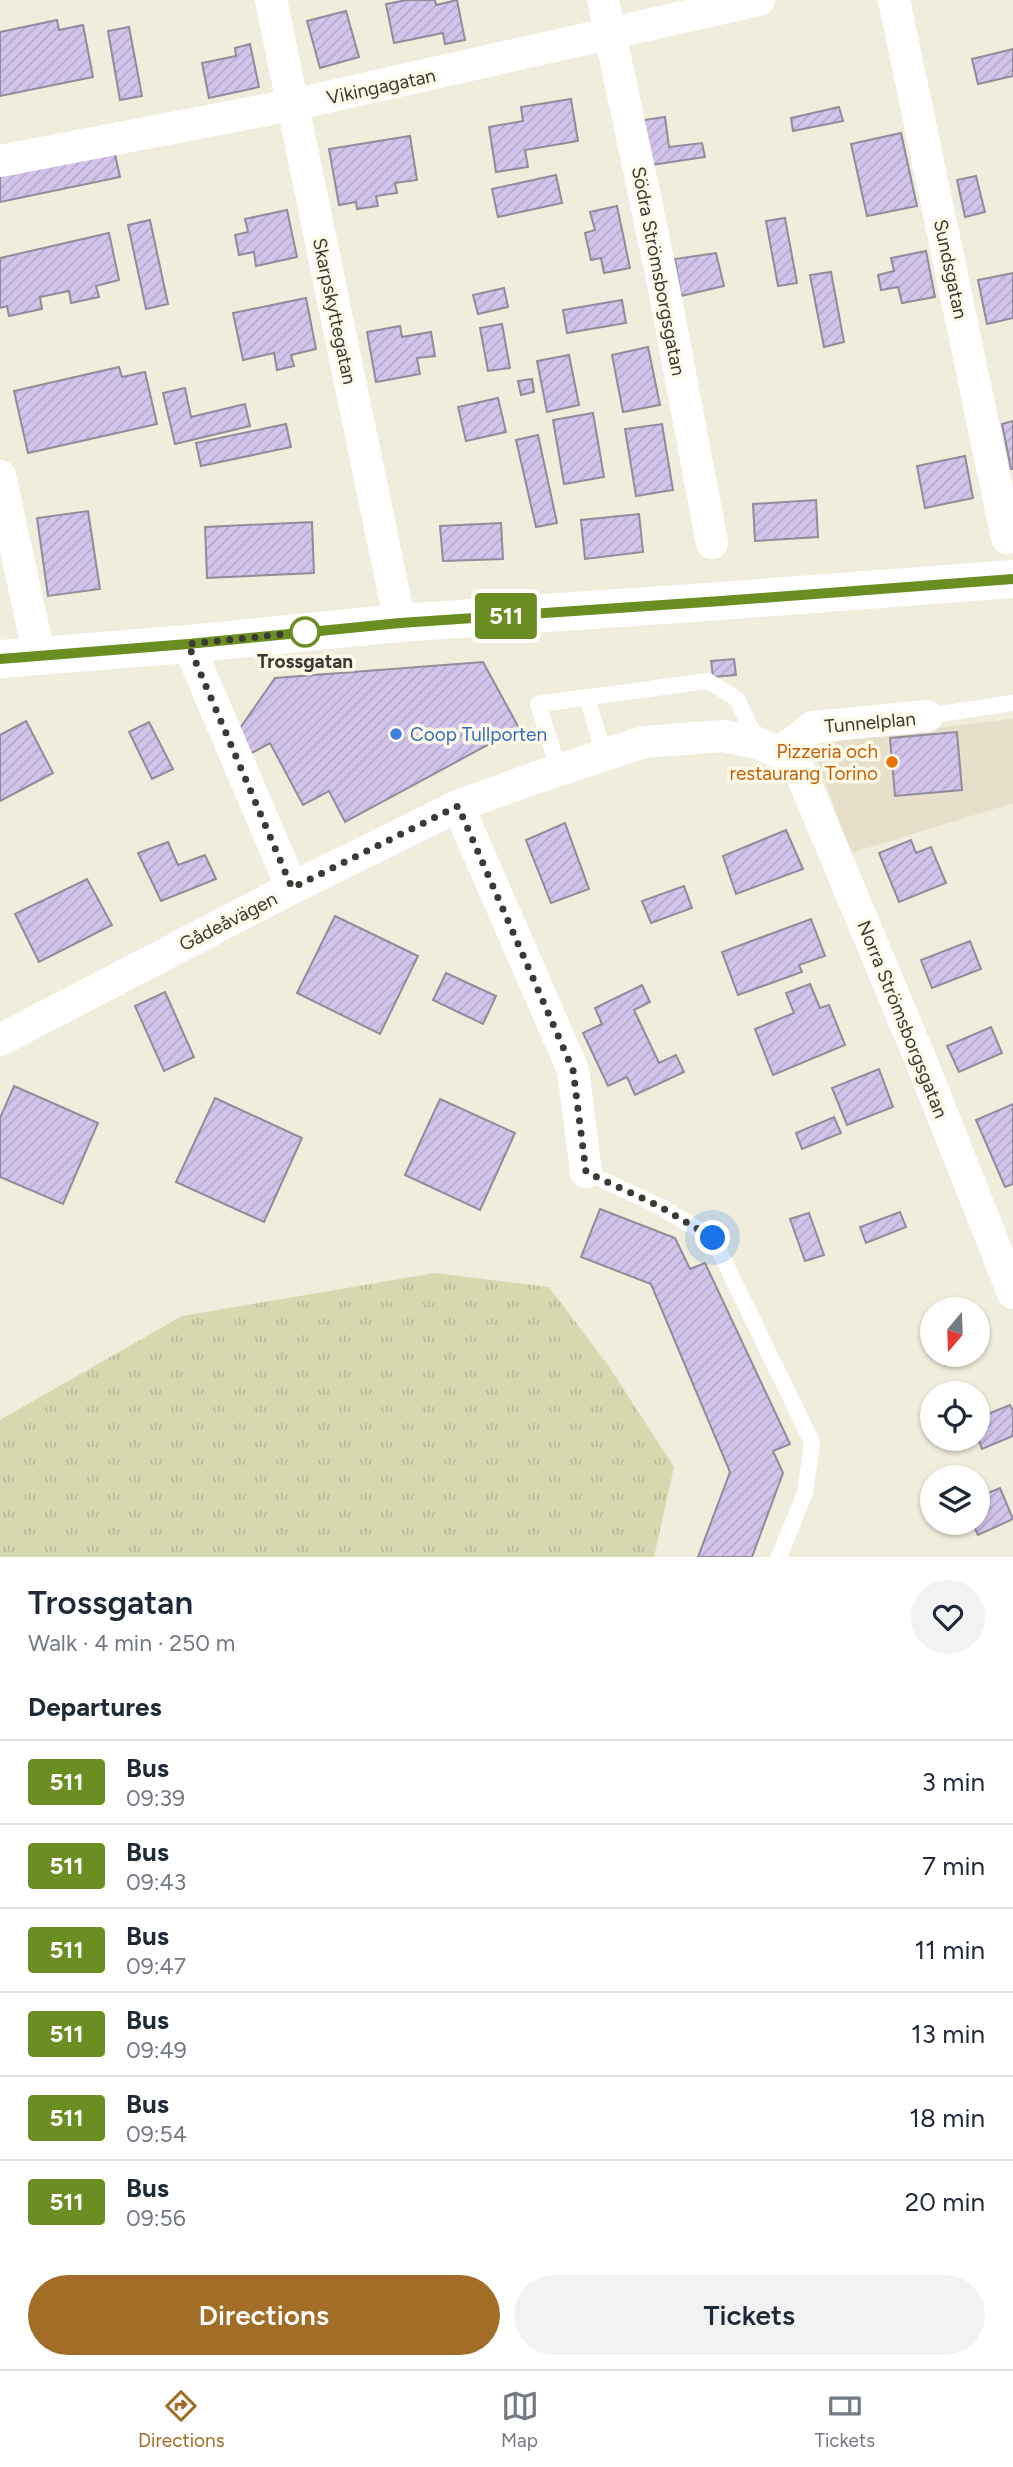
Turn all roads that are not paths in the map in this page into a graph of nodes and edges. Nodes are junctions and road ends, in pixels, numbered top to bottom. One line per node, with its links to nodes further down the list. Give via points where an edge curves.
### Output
1 (271, 0): 6 (street, Skarpskyttegatan)
2 (603, 0): 5 (street, Södra Strömsborgsgatan)
3 (759, 0): 5 (street, Vikingagatan)
4 (894, 0): 9 (street, Sundsgatan)
5 (610, 35): 6 (street, Vikingagatan); 10 (street, Södra Strömsborgsgatan)
6 (292, 105): 7 (street, Vikingagatan); 12 (street, Skarpskyttegatan)
7 (0, 161)
8 (0, 476): 14 (street)
9 (1007, 538)
10 (712, 543)
11 (1013, 579): 12 (main road)
12 (400, 623): 13 (main road)
13 (188, 644): 14 (main road); 23 (street)
14 (38, 655): 15 (main road)
15 (0, 659)
16 (587, 696): 19 (lane, via 708,681 737,699); 20 (lane); 21 (lane, via 538,704)
17 (1013, 703): 18 (lane)
18 (927, 716): 19 (street, Tunnelplan, via 813,727)
19 (769, 748): 20 (street, Gådeåvägen, via 723,736 644,742); 26 (street, Norra Strömsborgsgatan, via 800,771)
20 (604, 755): 21 (street, Gådeåvägen)
21 (559, 770): 22 (street, Gådeåvägen)
22 (458, 806): 23 (street, Gådeåvägen); 25 (street, via 573,1070)
23 (292, 888): 24 (street, Gådeåvägen)
24 (0, 1040)
25 (586, 1172): 27 (lane, via 713,1238 813,1442 805,1493)
26 (1013, 1293)
27 (779, 1557)

